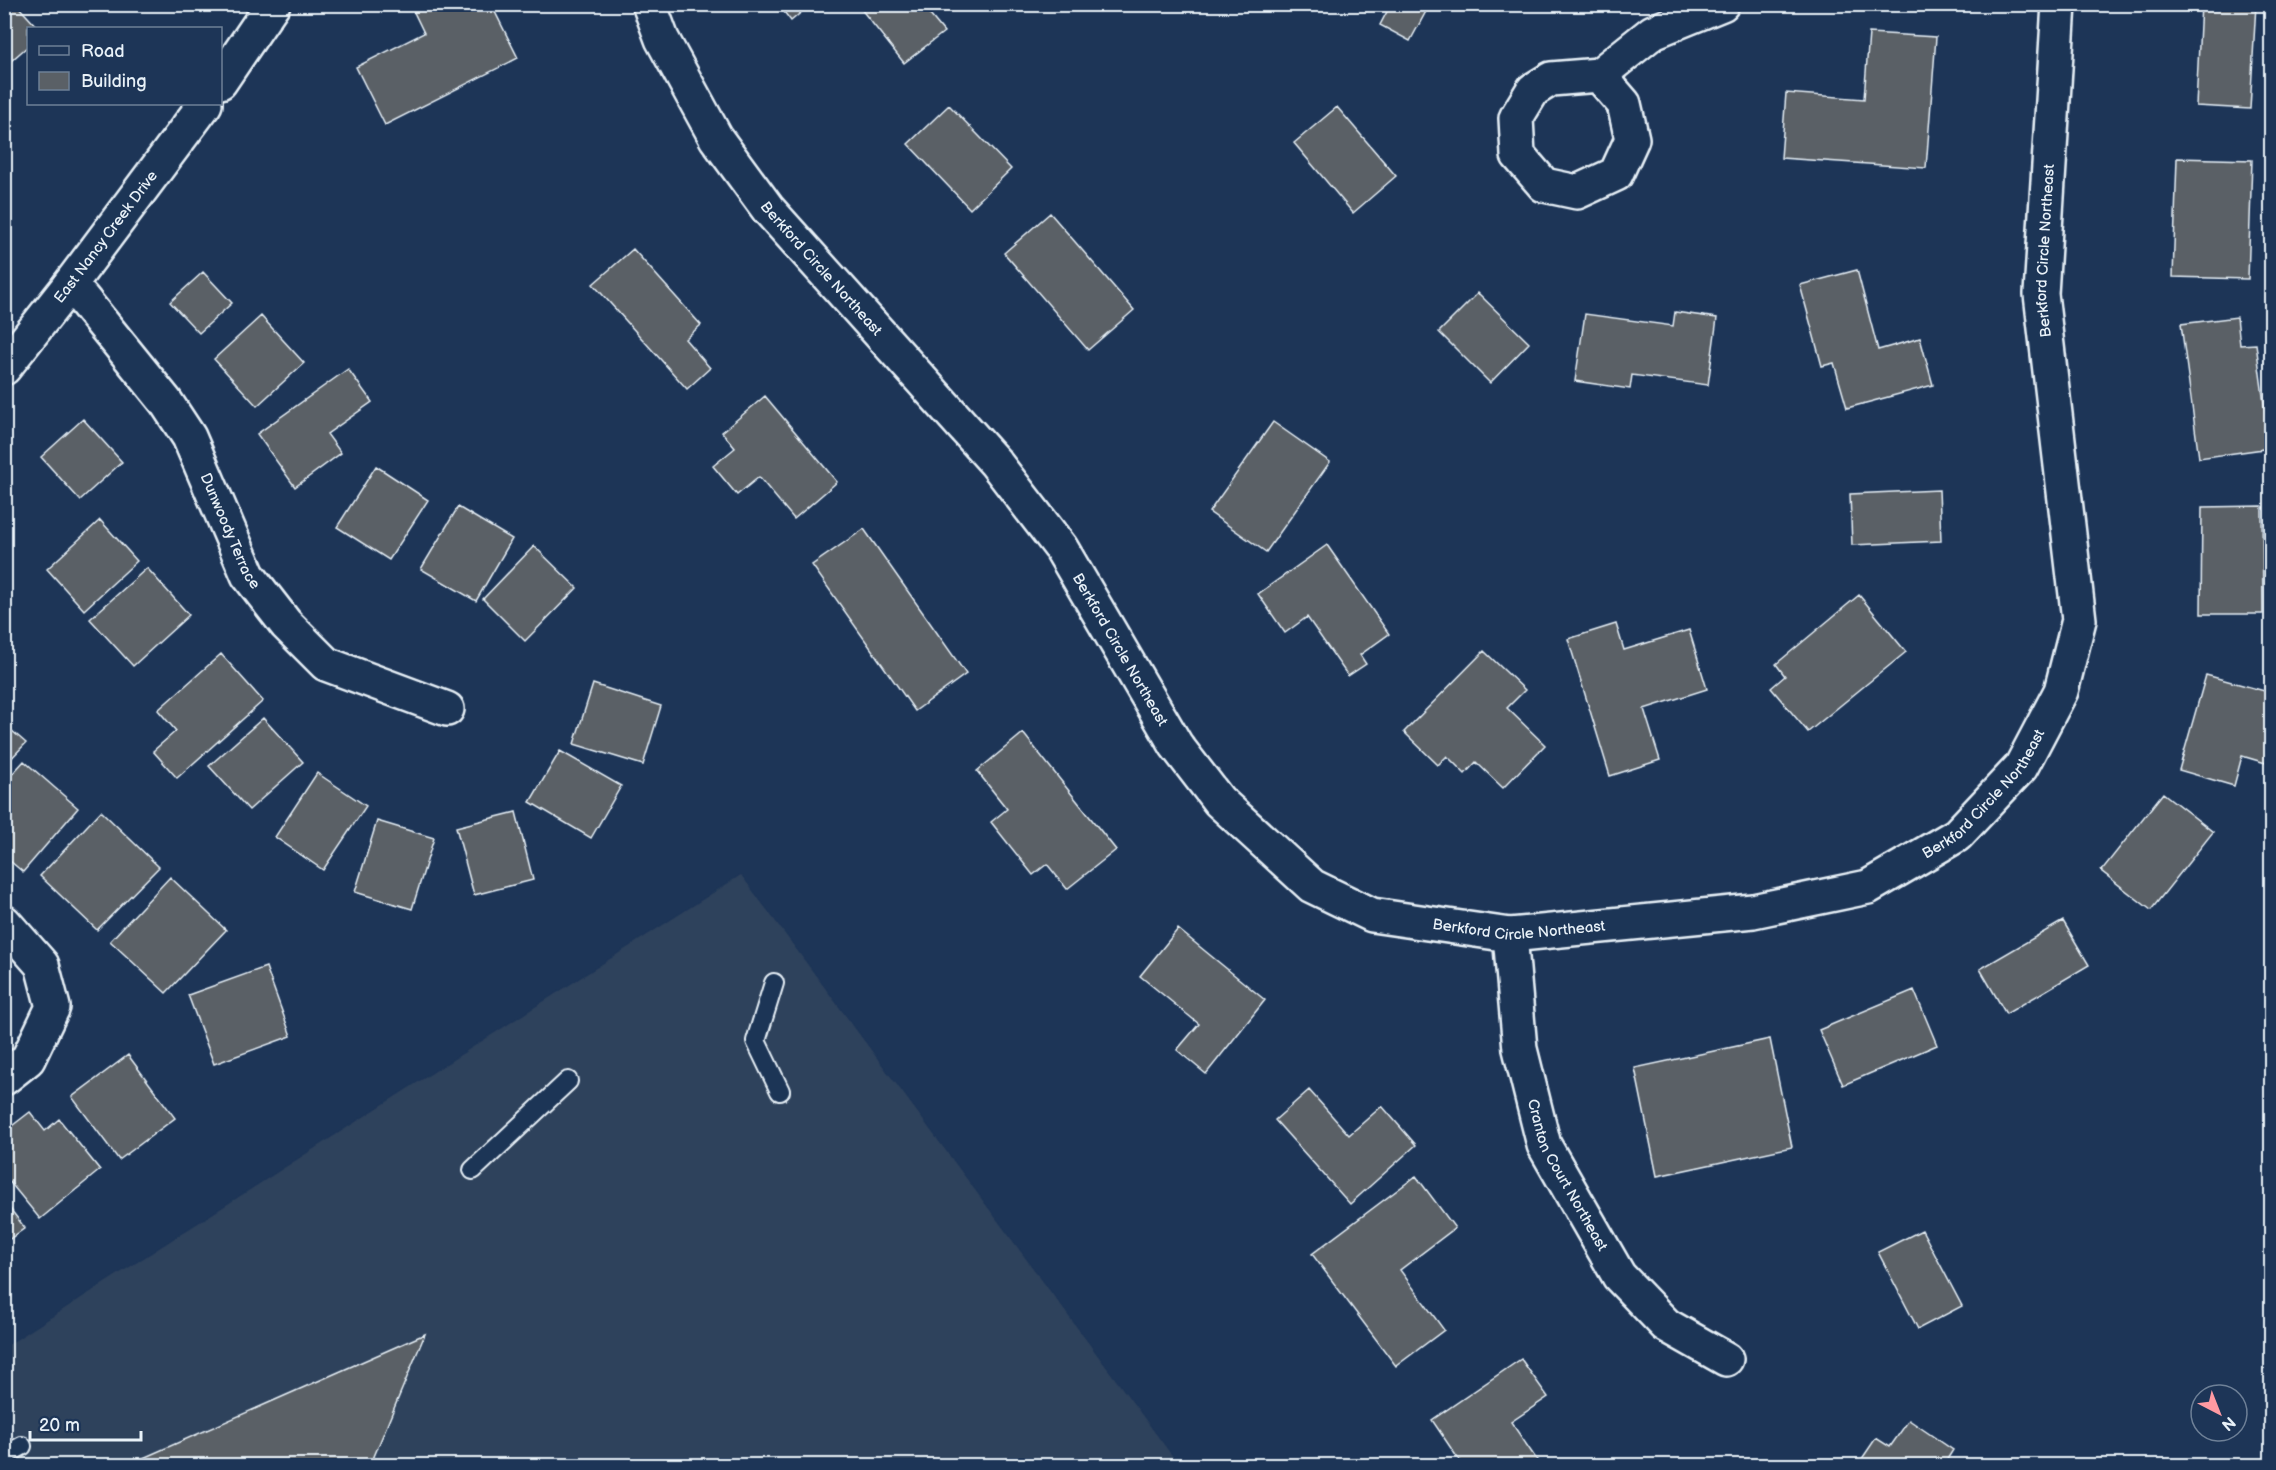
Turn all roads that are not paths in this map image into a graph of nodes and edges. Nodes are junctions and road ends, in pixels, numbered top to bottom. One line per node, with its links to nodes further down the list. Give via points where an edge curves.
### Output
1 (273, 4): 6 (street)
2 (649, 4): 12 (street, Berkford Circle Northeast, via 662,39 716,138 768,209 995,462 1061,548 1176,745 1219,801 1312,886 1372,915)
3 (1722, 4): 5 (street, via 1653,32)
4 (2059, 4): 12 (street, Berkford Circle Northeast, via 2041,294 2079,620 2061,691 2021,767 1957,835 1868,887 1753,911)
5 (1599, 75)
6 (222, 79)
7 (204, 105): 8 (street, East Nancy Creek Drive)
8 (68, 287): 9 (street, East Nancy Creek Drive); 10 (street, Dunwoody Terrace, via 82,298 166,402 189,437 248,575 286,624 326,664)
9 (4, 368)
10 (447, 709)
11 (4, 922): 14 (street, via 42,965 53,1007 28,1059)
12 (1510, 934): 18 (street, Cranton Court Northeast, via 1520,1048 1544,1145 1619,1276 1666,1325)
13 (774, 983): 16 (lane, via 756,1041)
14 (4, 1078)
15 (568, 1081): 17 (lane)
16 (780, 1091)
17 (473, 1170)
18 (1726, 1359)
19 (22, 1446): 20 (lane)
20 (4, 1456)

